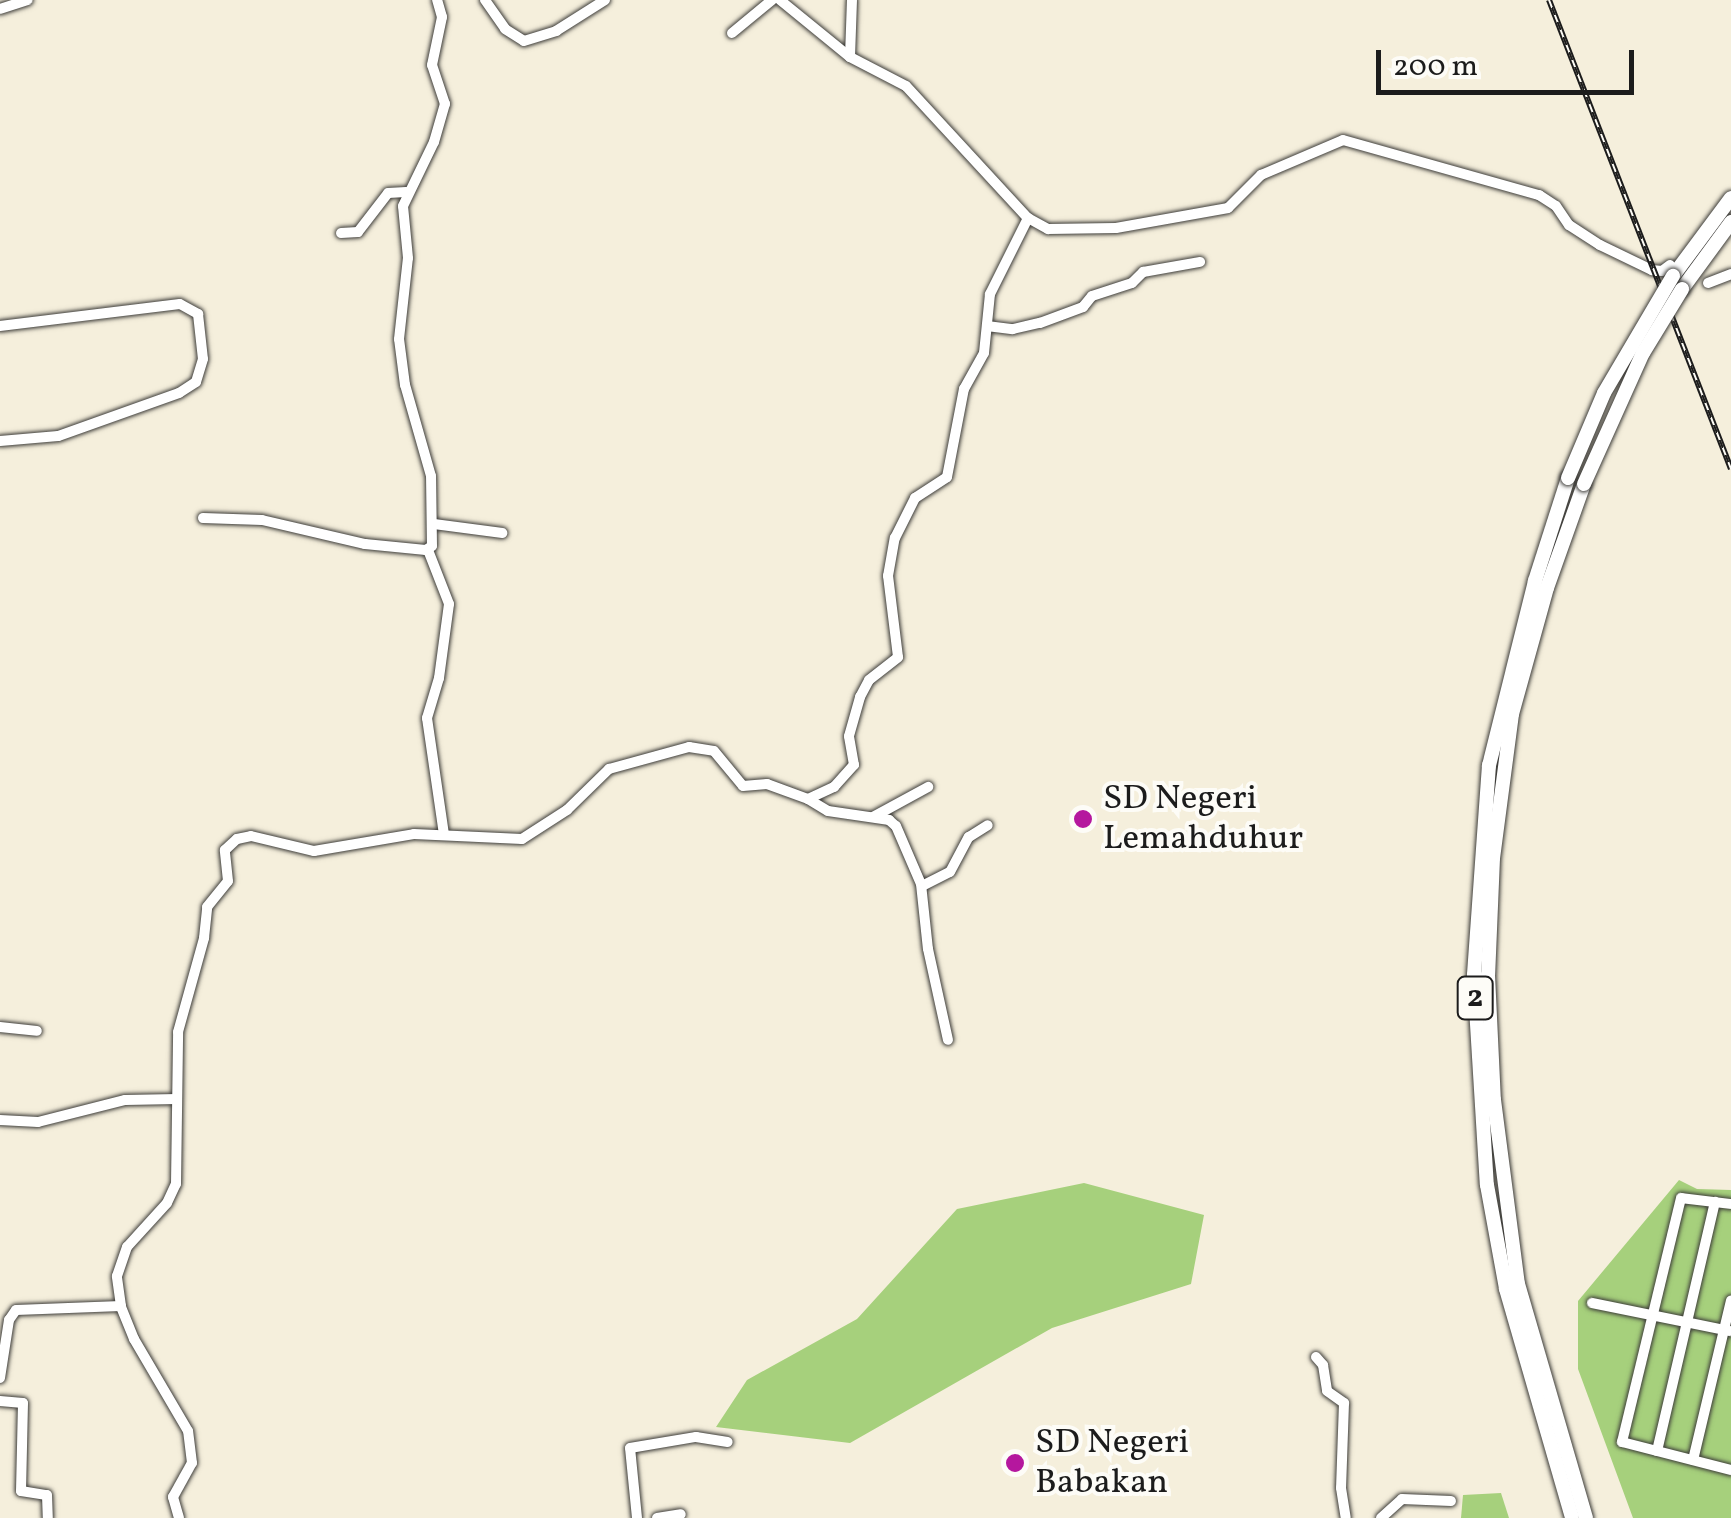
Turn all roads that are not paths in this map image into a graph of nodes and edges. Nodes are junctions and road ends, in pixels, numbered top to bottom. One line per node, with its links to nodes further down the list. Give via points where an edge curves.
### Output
1 (28, 0): 8 (street)
2 (437, 0): 11 (street, via 442,21 432,65 444,109)
3 (486, 0): 4 (street, via 505,29 524,41)
4 (604, 0)
5 (772, 0): 9 (street)
6 (780, 0): 10 (street)
7 (852, 0): 10 (street)
8 (0, 9)
9 (732, 34)
10 (850, 58): 13 (street, via 911,90)
11 (406, 192): 15 (street, via 385,195 358,232); 24 (street, via 400,358 430,470)
12 (1731, 198): 18 (highway, 2)
13 (1028, 218): 18 (street, via 1048,230 1076,231 1197,216 1228,208 1261,175 1343,140 1539,195 1568,225 1606,248); 21 (street, via 990,294)
14 (1731, 222): 18 (highway, 2)
15 (341, 233)
16 (1200, 262): 21 (street, via 1143,272 1040,323)
17 (1731, 274): 19 (street)
18 (1675, 277): 63 (highway, 2, bridge, via 1630,344 1568,478 1489,765 1474,975 1487,1185 1506,1289); 64 (highway, 2, bridge, via 1584,484 1547,588 1512,714 1493,858 1488,976 1494,1100 1518,1284)
19 (1708, 283)
20 (0, 326): 22 (street, via 180,304 200,320 203,359 196,382 178,394 58,436)
21 (987, 326): 28 (street, via 983,356 962,394 946,477 915,498 892,546 888,576 898,657 869,680 860,697 849,736 850,774)
22 (0, 442)
23 (203, 518): 26 (street, via 248,518 348,542)
24 (434, 524): 25 (street); 26 (street)
25 (502, 533)
26 (428, 550): 31 (street, via 449,604 427,718)
27 (928, 787): 29 (street)
28 (808, 800): 29 (street); 31 (street, via 767,784 743,786 714,751 689,747 609,769 568,810 522,839)
29 (868, 819): 32 (street, via 893,822)
30 (988, 825): 32 (street, via 969,837 950,872)
31 (444, 835): 36 (street, via 314,852 257,836 231,843 223,857 228,881 207,907 180,1021)
32 (922, 886): 35 (street)
33 (0, 1028): 34 (street)
34 (37, 1031)
35 (948, 1040)
36 (177, 1100): 37 (street, via 117,1101 38,1122); 42 (street, via 176,1184 122,1257)
37 (0, 1120)
38 (1715, 1202): 39 (street); 43 (street, via 1682,1198); 44 (street)
39 (1731, 1204)
40 (1731, 1300): 45 (street)
41 (1592, 1303): 43 (street)
42 (121, 1306): 47 (street, via 16,1310); 57 (street, via 188,1431 192,1463 173,1497)
43 (1650, 1315): 44 (street); 50 (street, via 1622,1442)
44 (1688, 1322): 45 (street); 50 (street)
45 (1728, 1331): 52 (street)
46 (1316, 1357): 60 (street, via 1327,1390 1344,1403)
47 (0, 1378)
48 (0, 1402): 56 (street, via 22,1403 22,1491 48,1495)
49 (728, 1442): 58 (street, via 696,1437 630,1448)
50 (1657, 1451): 52 (street)
51 (1731, 1456): 53 (street)
52 (1692, 1460): 53 (street)
53 (1729, 1470)
54 (1451, 1502): 62 (street, via 1402,1499)
55 (681, 1514): 59 (street)
56 (48, 1518)
57 (179, 1518)
58 (637, 1518)
59 (657, 1518)
60 (1346, 1518)
61 (1371, 1518): 62 (street)
62 (1380, 1518)
63 (1572, 1518)
64 (1586, 1518)

